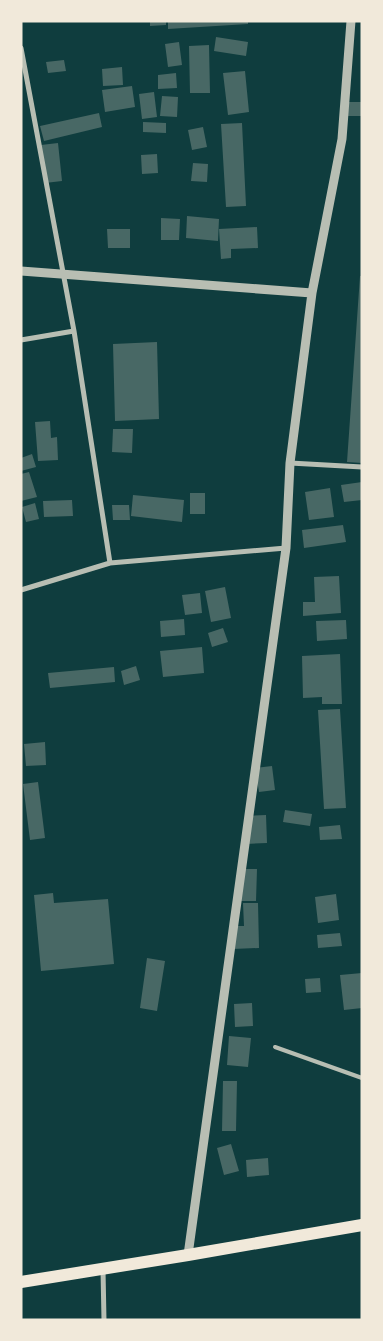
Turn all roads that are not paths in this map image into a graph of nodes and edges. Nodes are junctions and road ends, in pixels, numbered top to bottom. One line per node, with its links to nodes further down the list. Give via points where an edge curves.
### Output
1 (352, 21): 5 (street, via 342,139)
2 (21, 48): 4 (street)
3 (21, 271): 4 (street)
4 (63, 274): 5 (street); 6 (street)
5 (312, 293): 8 (street)
6 (74, 331): 7 (street); 11 (street)
7 (21, 340)
8 (290, 463): 9 (street); 10 (street)
9 (362, 468)
10 (286, 548): 11 (street); 16 (street)
11 (110, 564): 12 (street)
12 (21, 590)
13 (274, 1047): 14 (lane)
14 (362, 1078)
15 (362, 1225): 16 (main road)
16 (188, 1256): 17 (main road)
17 (103, 1269): 18 (main road); 19 (street)
18 (21, 1282)
19 (104, 1320)

